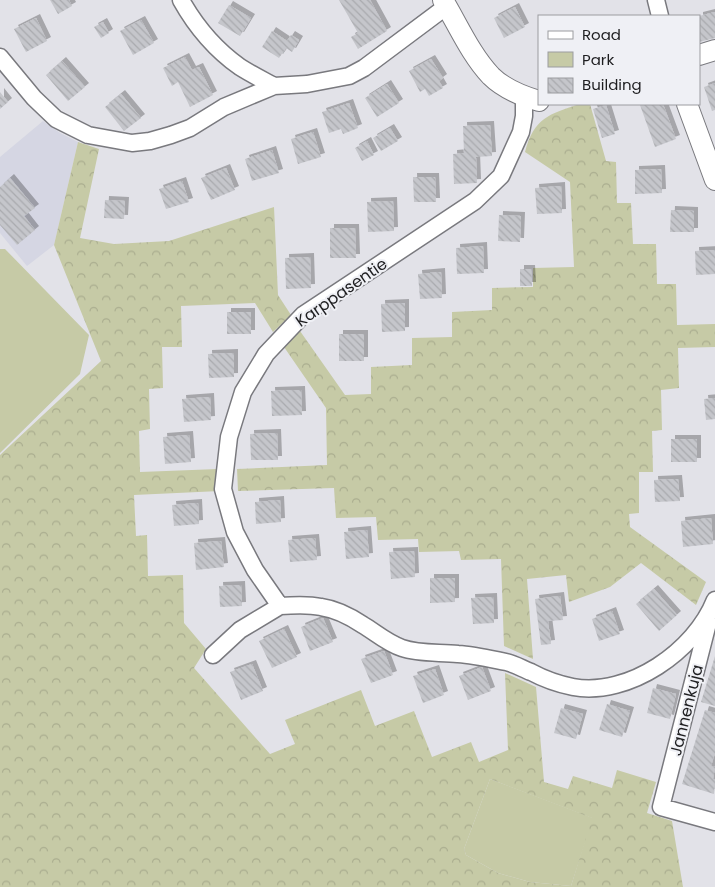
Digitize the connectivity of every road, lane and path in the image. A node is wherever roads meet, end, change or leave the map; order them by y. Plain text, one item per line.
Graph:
1 (181, 0) edge
2 (656, 0) edge
3 (445, 3) edge
4 (660, 15) edge
5 (715, 50) edge
6 (700, 56) edge
7 (0, 57) edge
8 (274, 86) junction
9 (531, 99) edge
10 (687, 105) edge
11 (715, 180) edge
12 (280, 606) junction
13 (713, 607) edge
14 (213, 655) dead end
15 (715, 822) edge

1 - 8 street
2 - 4 street
3 - 8 street
3 - 9 street
5 - 6 street
7 - 8 street
9 - 12 street, Karppasentie
10 - 11 street
12 - 13 street
12 - 14 street
13 - 15 street, Jannenkuja

